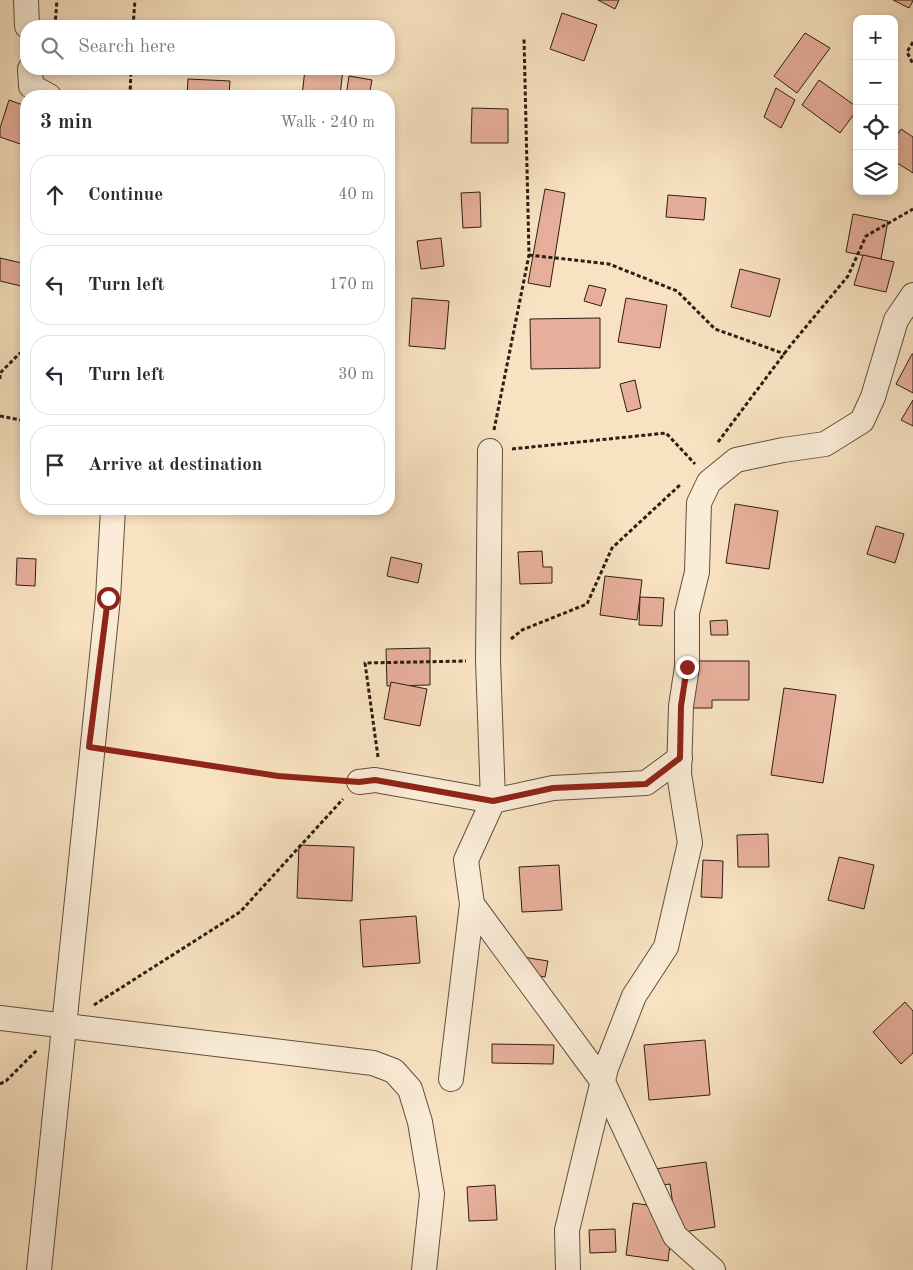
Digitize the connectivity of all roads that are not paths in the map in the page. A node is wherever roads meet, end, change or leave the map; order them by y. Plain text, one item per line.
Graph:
1 (26, 0) edge
2 (27, 20) edge
3 (30, 75) edge
4 (38, 90) edge
5 (913, 295) edge
6 (490, 451) road end
7 (113, 515) edge
8 (680, 758) junction
9 (367, 781) road end
10 (493, 801) junction
11 (472, 904) junction
12 (0, 1018) edge
13 (63, 1024) junction
14 (451, 1079) dead end
15 (603, 1082) junction
16 (39, 1270) edge
17 (424, 1270) edge
18 (568, 1270) edge
19 (713, 1270) edge

1 - 2 street
3 - 4 street
5 - 8 street
6 - 10 street
7 - 13 street
8 - 10 street
8 - 15 street
9 - 10 street
10 - 11 street
11 - 14 street
11 - 15 street
12 - 13 street
13 - 16 street
13 - 17 street
15 - 18 street
15 - 19 street

